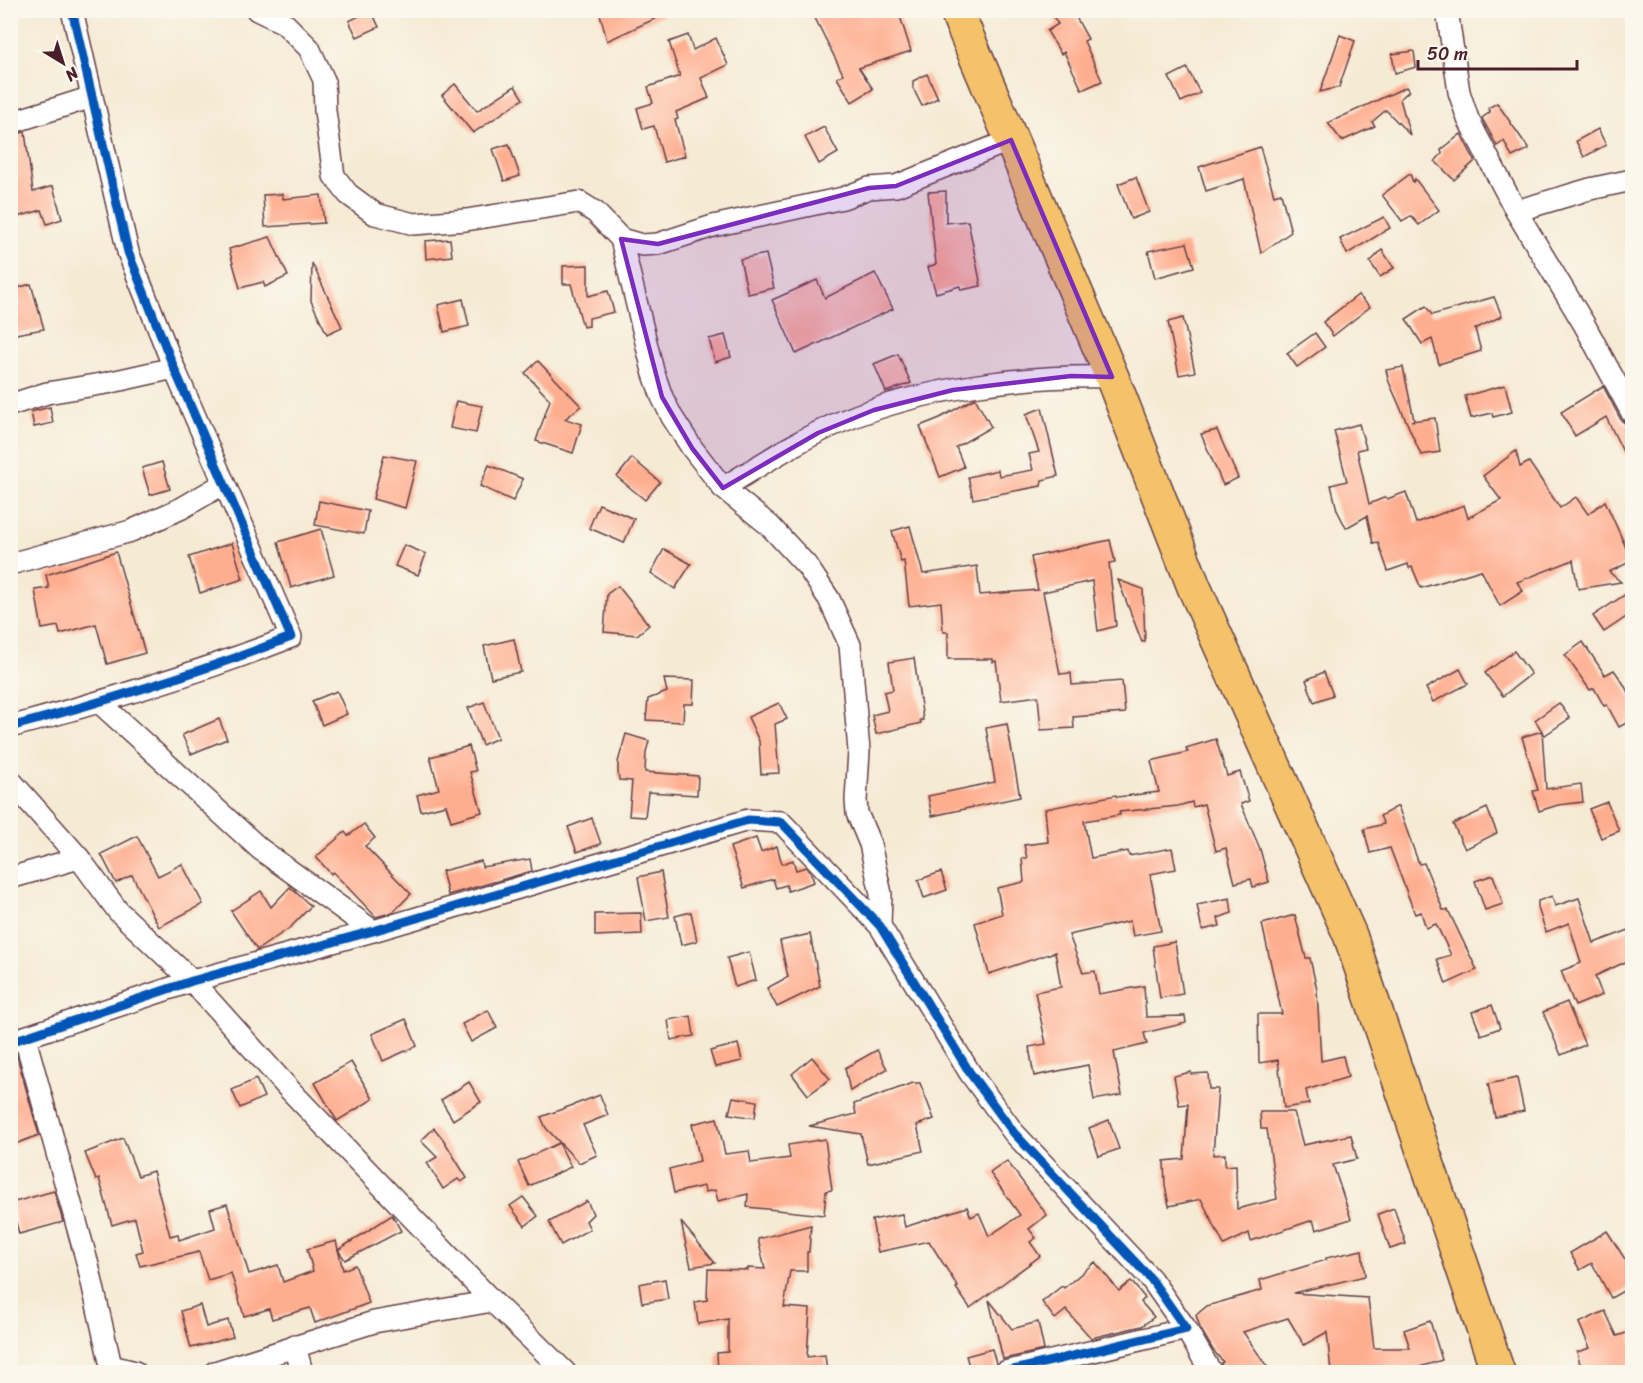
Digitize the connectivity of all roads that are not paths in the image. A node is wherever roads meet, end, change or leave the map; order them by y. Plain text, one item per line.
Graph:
1 (72, 10) edge
2 (257, 10) edge
3 (956, 10) edge
4 (1448, 10) edge
5 (92, 97) junction
6 (10, 123) edge
7 (1011, 140) junction
8 (1632, 180) edge
9 (1516, 212) junction
10 (621, 239) junction
11 (174, 368) junction
12 (1112, 377) junction
13 (10, 405) edge
14 (1632, 413) edge
15 (223, 484) junction
16 (723, 488) junction
17 (10, 564) edge
18 (100, 703) junction
19 (10, 727) edge
20 (10, 780) edge
21 (79, 858) junction
22 (10, 878) edge
23 (880, 926) junction
24 (373, 931) junction
25 (192, 981) junction
26 (18, 1040) edge
27 (492, 1301) junction
28 (1186, 1329) junction
29 (295, 1346) junction
30 (135, 1372) edge
31 (215, 1372) edge
32 (302, 1372) edge
33 (565, 1372) edge
34 (1005, 1372) edge
35 (1211, 1372) edge
36 (1498, 1372) edge

1 - 5 street
2 - 10 street
3 - 7 highway
4 - 9 street
5 - 6 street
5 - 11 street
7 - 10 street
7 - 12 highway
8 - 9 street
9 - 14 street
10 - 16 street
11 - 13 street
11 - 15 street
12 - 16 street
12 - 36 highway
15 - 17 street
15 - 18 street
16 - 23 street
18 - 19 street
18 - 24 street
20 - 21 street
21 - 22 street
21 - 25 street
23 - 24 street
23 - 28 street
24 - 25 street
25 - 26 street
25 - 27 street
26 - 30 street
27 - 29 street
27 - 33 street
28 - 34 street
28 - 35 street
29 - 31 street
29 - 32 street

